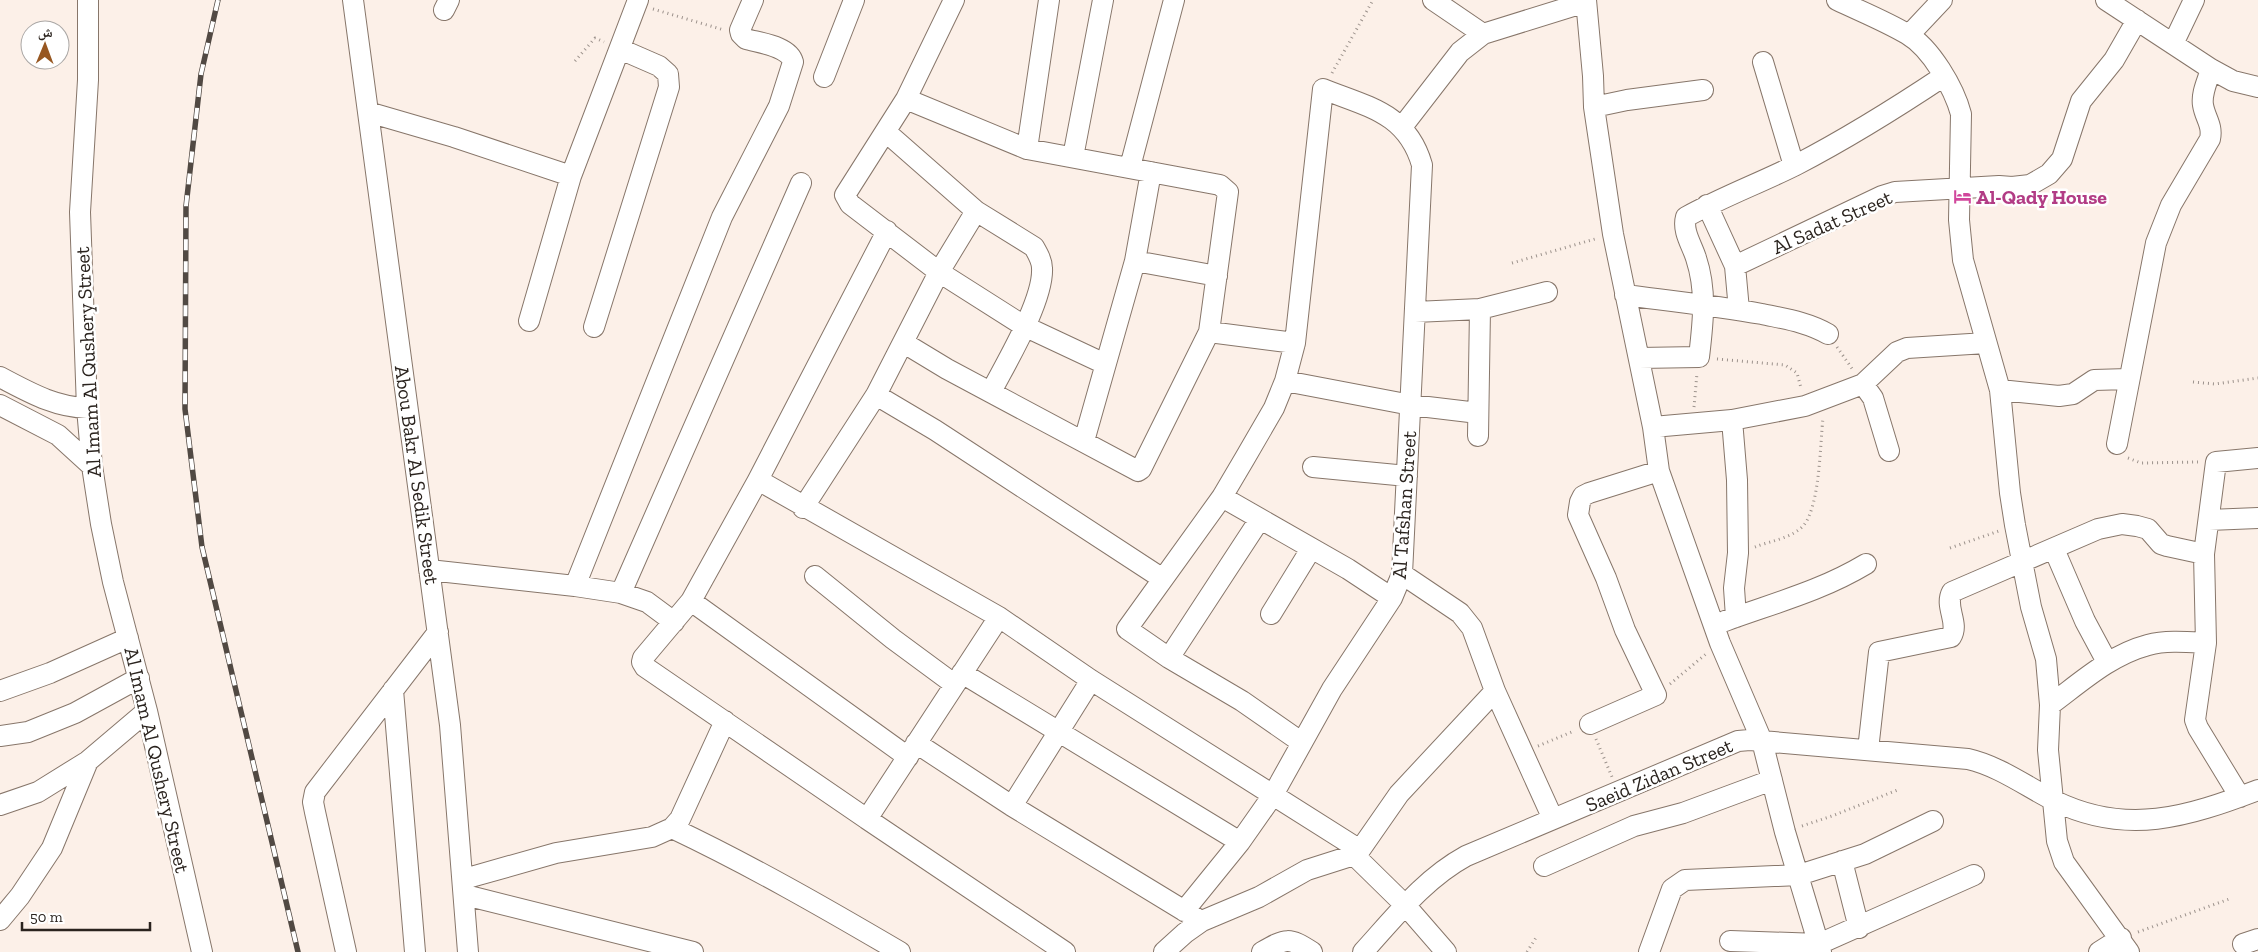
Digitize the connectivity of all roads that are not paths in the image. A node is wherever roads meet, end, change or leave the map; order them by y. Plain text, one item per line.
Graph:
1 (88, 0) edge
2 (353, 0) edge
3 (754, 0) edge
4 (854, 0) edge
5 (954, 0) edge
6 (1049, 0) edge
7 (1104, 0) edge
8 (1174, 0) edge
9 (1433, 0) edge
10 (1837, 0) edge
11 (1942, 0) edge
12 (2106, 0) edge
13 (2194, 0) edge
14 (1586, 1) edge
15 (637, 2) edge
16 (2137, 20) junction
17 (1483, 34) junction
18 (1909, 35) junction
19 (2173, 44) junction
20 (620, 49) junction
21 (1763, 62) dead end
22 (2211, 70) junction
23 (1944, 76) junction
24 (824, 77) dead end
25 (2257, 85) edge
26 (1703, 90) dead end
27 (906, 99) junction
28 (1594, 108) junction
29 (368, 112) junction
30 (1402, 127) junction
31 (886, 132) junction
32 (1027, 149) junction
33 (1073, 157) junction
34 (1794, 166) junction
35 (1130, 167) junction
36 (1151, 172) junction
37 (571, 176) junction
38 (801, 183) dead end
39 (1959, 188) junction
40 (1708, 205) junction
41 (976, 211) junction
42 (886, 231) junction
43 (1136, 261) junction
44 (1735, 266) junction
45 (939, 272) junction
46 (1217, 276) junction
47 (1548, 292) dead end
48 (1625, 295) junction
49 (1704, 305) junction
50 (1480, 309) junction
51 (1739, 310) junction
52 (1415, 312) junction
53 (529, 321) dead end
54 (1024, 326) junction
55 (594, 327) dead end
56 (1209, 332) junction
57 (1828, 334) road end
58 (904, 343) junction
59 (1295, 343) junction
60 (1986, 343) junction
61 (1639, 358) junction
62 (1105, 364) junction
63 (0, 377) edge
64 (2128, 379) junction
65 (1285, 381) junction
66 (1863, 384) junction
67 (2000, 390) junction
68 (991, 392) junction
69 (876, 395) junction
70 (0, 404) edge
71 (1411, 405) junction
72 (87, 408) junction
73 (1478, 413) junction
74 (1732, 420) junction
75 (1653, 427) junction
76 (1478, 436) dead end
77 (1084, 441) junction
78 (2117, 444) road end
79 (1889, 451) dead end
80 (2258, 458) edge
81 (92, 466) junction
82 (1313, 467) dead end
83 (1659, 471) junction
84 (1407, 476) junction
85 (758, 480) junction
86 (1222, 497) junction
87 (803, 508) junction
88 (2258, 518) edge
89 (1260, 519) junction
90 (2209, 520) junction
91 (1312, 549) junction
92 (2054, 549) junction
93 (2204, 554) junction
94 (2023, 561) junction
95 (1866, 564) dead end
96 (429, 570) junction
97 (1402, 574) junction
98 (815, 576) dead end
99 (1163, 579) junction
100 (575, 586) junction
101 (621, 594) junction
102 (1392, 598) junction
103 (691, 601) junction
104 (1271, 614) dead end
105 (999, 616) junction
106 (1736, 617) junction
107 (674, 622) junction
108 (438, 632) junction
109 (1717, 634) junction
110 (128, 638) junction
111 (2206, 643) junction
112 (1169, 658) junction
113 (2107, 662) junction
114 (139, 678) junction
115 (958, 679) junction
116 (1091, 680) junction
117 (393, 690) junction
118 (0, 691) edge
119 (1495, 691) junction
120 (2050, 705) junction
121 (147, 711) junction
122 (725, 721) junction
123 (1590, 724) road end
124 (1058, 733) junction
125 (0, 736) edge
126 (1762, 741) junction
127 (1301, 742) junction
128 (912, 750) junction
129 (1868, 750) junction
130 (88, 761) junction
131 (1772, 780) junction
132 (2249, 793) edge
133 (1273, 795) junction
134 (2053, 800) junction
135 (0, 805) edge
136 (1012, 806) junction
137 (867, 819) junction
138 (1553, 819) junction
139 (1933, 821) dead end
140 (672, 828) junction
141 (1240, 842) junction
142 (1357, 852) junction
143 (1842, 861) junction
144 (1544, 866) dead end
145 (1799, 875) junction
146 (1974, 875) dead end
147 (464, 887) junction
148 (1406, 906) junction
149 (1184, 912) junction
150 (0, 920) edge
151 (1202, 921) junction
152 (1859, 928) junction
153 (1730, 941) dead end
154 (2125, 945) edge
155 (1820, 948) edge
156 (202, 952) edge
157 (346, 952) edge
158 (415, 952) edge
159 (468, 952) edge
160 (693, 952) edge
161 (900, 952) edge
162 (1065, 952) edge
163 (1164, 952) edge
164 (1262, 952) edge
165 (1312, 952) edge
166 (1363, 952) edge
167 (1446, 952) edge
168 (1649, 952) edge
169 (2099, 952) edge

1 - 72 street, Al Imam Al Qushery Street
2 - 29 street, Abou Bakr Al Sedik Street
3 - 100 street
4 - 24 street
5 - 27 street
6 - 32 street
7 - 33 street
8 - 35 street
9 - 17 street
10 - 18 street
11 - 18 street
12 - 16 street
13 - 19 street
14 - 17 street
14 - 28 street
15 - 20 street
16 - 19 street
16 - 39 street, Al Sadat Street
17 - 30 street
18 - 23 street
19 - 22 street
20 - 37 street
20 - 55 street
21 - 34 street
22 - 25 street
22 - 64 street
23 - 34 street
23 - 39 street
26 - 28 street
27 - 31 street
27 - 32 street
28 - 48 street
29 - 37 street
29 - 96 street, Abou Bakr Al Sedik Street
30 - 52 street, Al Tafshan Street
30 - 59 street, Al Tafshan Street
31 - 41 street
31 - 42 street
32 - 33 street
33 - 35 street
34 - 40 street
35 - 36 street
36 - 43 street
36 - 46 street
37 - 53 street
38 - 101 street
39 - 44 street, Al Sadat Street
39 - 60 street
40 - 44 street
40 - 49 street
41 - 45 street
41 - 54 street
42 - 45 street
42 - 85 street
43 - 46 street
43 - 62 street
44 - 51 street
45 - 54 street
45 - 58 street
46 - 56 street
47 - 50 street
48 - 49 street
48 - 61 street
49 - 51 street
49 - 61 street
50 - 52 street
50 - 73 street
51 - 57 street
52 - 71 street, Al Tafshan Street
54 - 62 street
54 - 68 street
56 - 59 street
56 - 77 street
58 - 68 street
58 - 69 street
59 - 65 street
60 - 66 street
60 - 67 street
61 - 75 street
62 - 77 street
63 - 72 street
64 - 67 street
64 - 78 street
65 - 71 street
65 - 86 street
66 - 74 street
66 - 79 street
67 - 94 street
68 - 77 street
69 - 87 street
69 - 99 street
70 - 81 street
71 - 73 street
71 - 84 street, Al Tafshan Street
72 - 81 street, Al Imam Al Qushery Street
73 - 76 street
74 - 75 street
74 - 106 street
75 - 83 street
80 - 90 street
81 - 110 street, Al Imam Al Qushery Street
82 - 84 street
83 - 109 street
83 - 123 street
84 - 97 street, Al Tafshan Street
85 - 87 street
85 - 103 street
86 - 89 street
86 - 99 street
87 - 105 street
88 - 90 street
89 - 91 street
89 - 112 street
90 - 93 street
91 - 102 street
91 - 104 street
92 - 93 street
92 - 94 street
92 - 113 street
93 - 111 street
94 - 120 street
94 - 129 street
95 - 106 street
96 - 100 street
96 - 108 street, Abou Bakr Al Sedik Street
97 - 102 street, Al Tafshan Street
97 - 119 street
98 - 115 street
99 - 112 street
100 - 101 street
101 - 107 street
102 - 127 street, Al Tafshan Street
103 - 107 street
103 - 128 street
105 - 115 street
105 - 116 street
106 - 109 street
107 - 122 street
108 - 117 street
108 - 147 street, Abou Bakr Al Sedik Street
109 - 126 street
110 - 114 street, Al Imam Al Qushery Street
110 - 118 street
111 - 113 street
111 - 132 street
112 - 127 street
113 - 120 street
114 - 121 street, Al Imam Al Qushery Street
114 - 125 street
115 - 124 street
115 - 128 street
116 - 124 street
116 - 133 street
117 - 157 street
117 - 158 street
119 - 138 street
119 - 142 street
120 - 134 street
121 - 130 street
121 - 156 street, Al Imam Al Qushery Street
122 - 137 street
122 - 140 street
124 - 136 street
124 - 141 street
126 - 129 street, Saeid Zidan Street
126 - 131 street
126 - 138 street, Saeid Zidan Street
127 - 133 street, Al Tafshan Street
128 - 136 street
128 - 137 street
129 - 134 street, Saeid Zidan Street
130 - 135 street
130 - 150 street
131 - 144 street
131 - 145 street
132 - 134 street, Saeid Zidan Street
133 - 141 street, Al Tafshan Street
133 - 142 street
134 - 154 street
136 - 149 street
137 - 162 street
138 - 148 street, Saeid Zidan Street
139 - 143 street
140 - 147 street
140 - 161 street
141 - 149 street, Al Tafshan Street
142 - 148 street
142 - 151 street
143 - 145 street
143 - 152 street
145 - 155 street
145 - 168 street
146 - 152 street
147 - 159 street, Abou Bakr Al Sedik Street
147 - 160 street
148 - 166 street, Saeid Zidan Street
148 - 167 street
149 - 151 street
151 - 163 street
152 - 155 street
153 - 155 street
154 - 169 street
164 - 165 street

